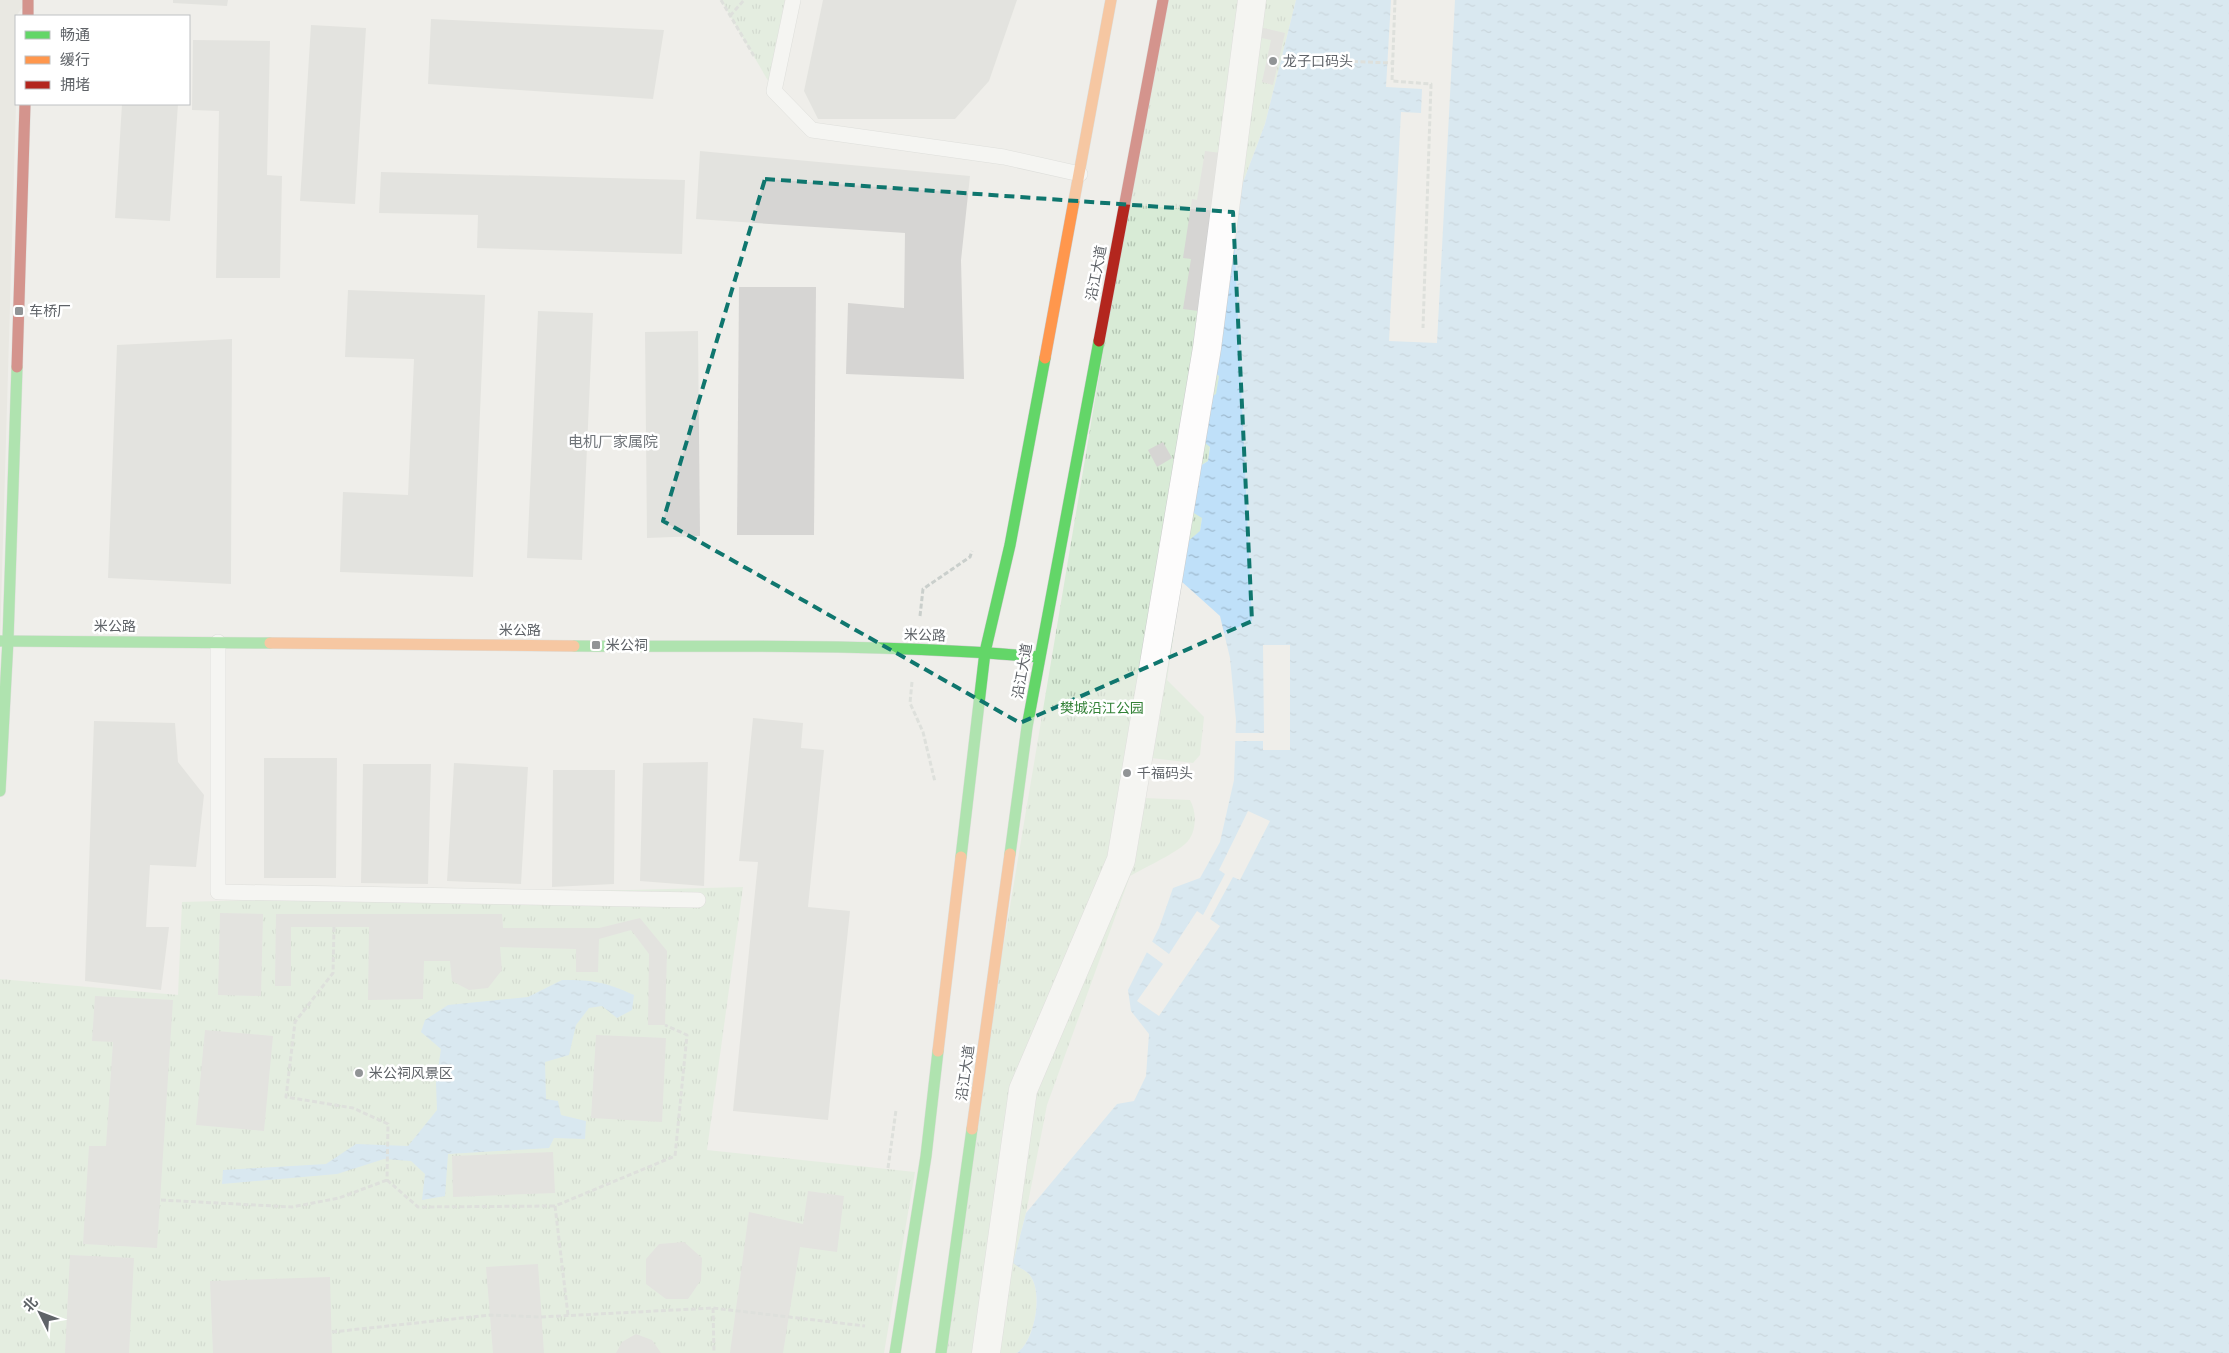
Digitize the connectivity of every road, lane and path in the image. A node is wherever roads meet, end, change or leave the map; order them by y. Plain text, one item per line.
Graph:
1 (28, 0) edge
2 (721, 0) edge
3 (744, 0) edge
4 (793, 0) edge
5 (1111, 0) edge
6 (1162, 0) edge
7 (1252, 0) edge
8 (1395, 0) edge
9 (28, 15) edge
10 (730, 16) junction
11 (1308, 60) dead end
12 (1392, 63) junction
13 (774, 91) junction
14 (25, 105) edge
15 (1080, 174) junction
16 (1424, 328) dead end
17 (4, 640) edge
18 (218, 642) junction
19 (985, 652) junction
20 (1039, 657) junction
21 (0, 791) edge
22 (698, 900) dead end
23 (334, 927) dead end
24 (666, 1025) dead end
25 (387, 1180) junction
26 (160, 1200) dead end
27 (555, 1206) junction
28 (713, 1308) junction
29 (568, 1315) junction
30 (868, 1327) dead end
31 (332, 1332) dead end
32 (714, 1353) edge
33 (896, 1353) edge
34 (941, 1353) edge
35 (986, 1353) edge

1 - 9 main road
2 - 10 path
3 - 10 path
4 - 13 lane
5 - 15 main road, 沿江大道
6 - 20 main road, 沿江大道
7 - 35 street
8 - 12 path
10 - 13 path
11 - 12 path
12 - 16 path
13 - 15 lane
14 - 17 main road
15 - 19 main road, 沿江大道
17 - 18 main road, 米公路
17 - 21 main road
18 - 19 main road, 米公路
18 - 22 lane
19 - 20 main road, 米公路
19 - 33 main road, 沿江大道
20 - 34 main road, 沿江大道
23 - 25 path
24 - 27 path
25 - 26 path
25 - 27 path
27 - 29 path
28 - 29 path
28 - 30 path
28 - 32 path
29 - 31 path

